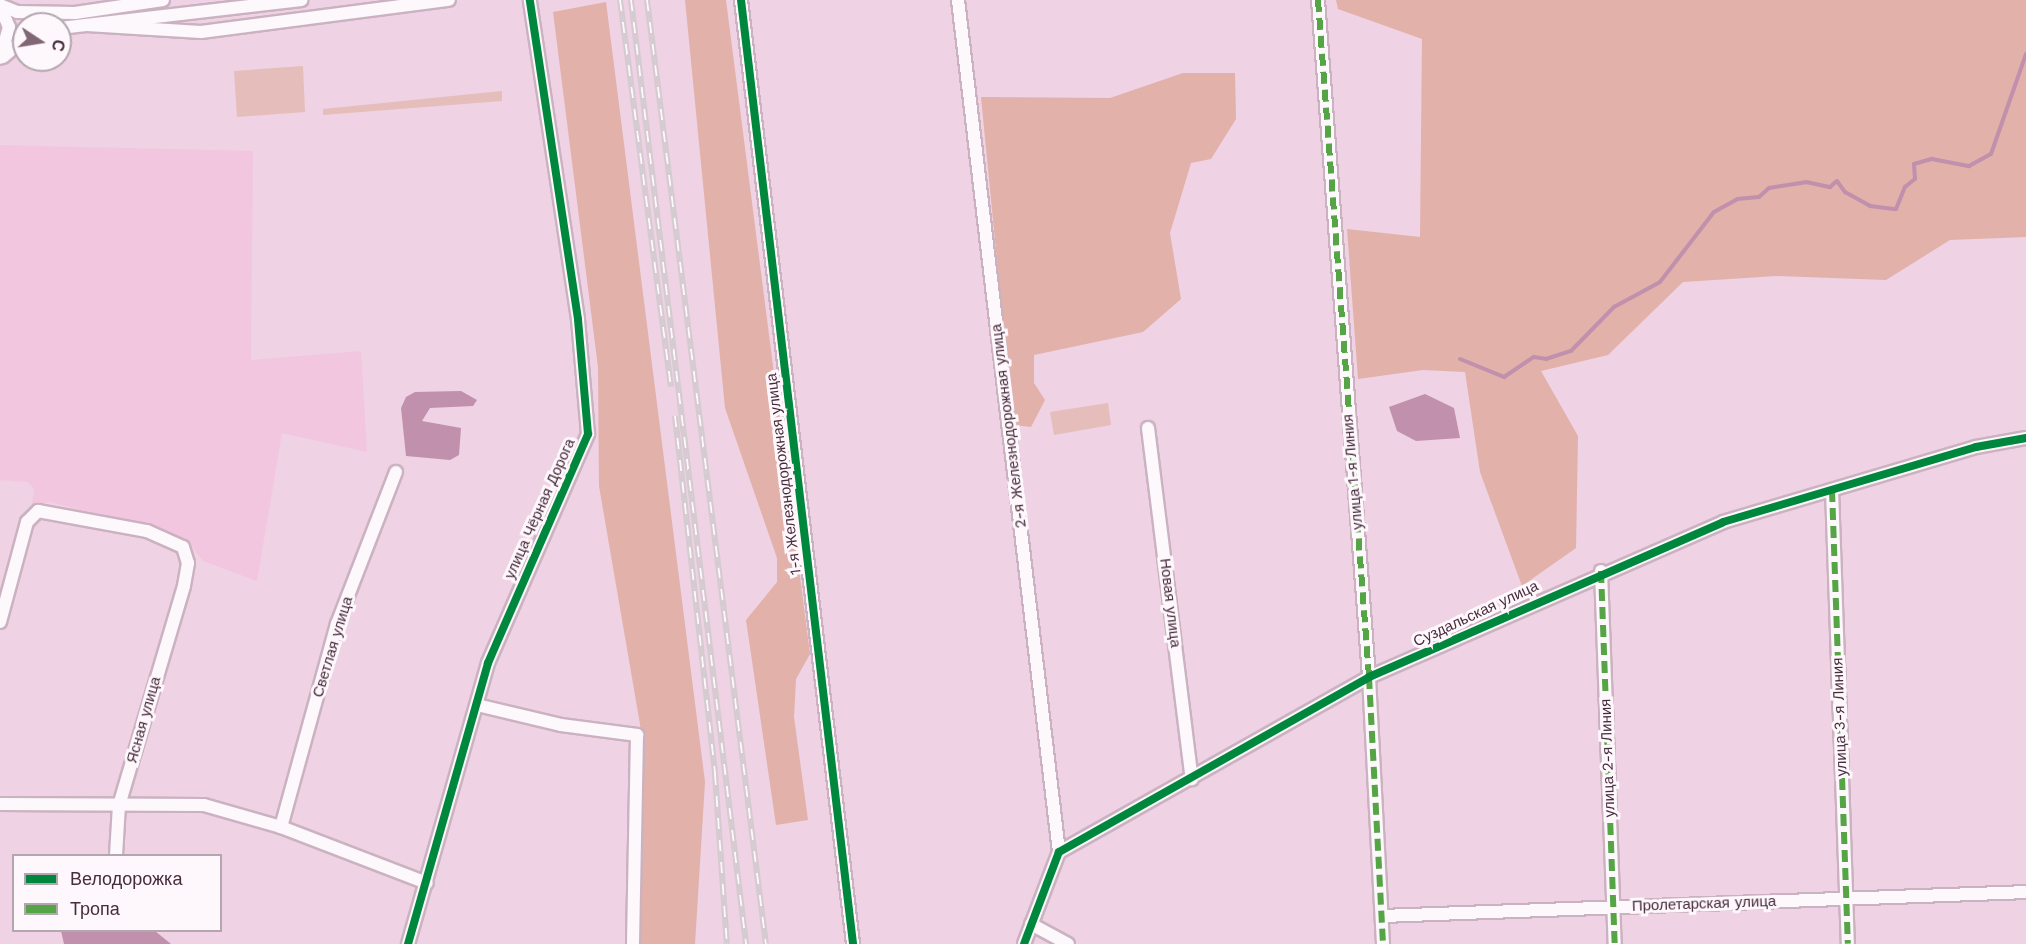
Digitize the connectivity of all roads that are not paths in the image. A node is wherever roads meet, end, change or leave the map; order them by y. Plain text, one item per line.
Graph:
1 (113, 0) edge
2 (163, 0) edge
3 (301, 0) edge
4 (449, 0) edge
5 (530, 0) edge
6 (741, 0) edge
7 (958, 0) edge
8 (1318, 0) edge
9 (0, 5) edge
10 (84, 11) junction
11 (87, 24) junction
12 (72, 26) edge
13 (12, 49) edge
14 (0, 59) edge
15 (1148, 428) dead end
16 (2026, 438) edge
17 (396, 472) dead end
18 (1832, 490) junction
19 (1601, 571) junction
20 (0, 622) edge
21 (1369, 677) junction
22 (477, 705) junction
23 (1192, 779) junction
24 (0, 804) edge
25 (119, 805) junction
26 (281, 827) junction
27 (1059, 852) junction
28 (116, 854) edge
29 (427, 883) junction
30 (2026, 892) edge
31 (1846, 899) junction
32 (1614, 908) junction
33 (1382, 916) junction
34 (1032, 924) junction
35 (408, 944) edge
36 (633, 944) edge
37 (853, 944) edge
38 (1024, 944) edge
39 (1068, 944) edge
40 (1383, 944) edge
41 (1615, 944) edge
42 (1848, 944) edge

1 - 10 street
2 - 10 street
3 - 11 street
4 - 11 street
5 - 22 street, улица Чёрная Дорога
6 - 37 street, 1-я Железнодорожная улица
7 - 27 street, 2-я Железнодорожная улица
8 - 21 street, улица 1-я Линия
9 - 10 street
9 - 14 street
11 - 12 street
13 - 14 street
15 - 23 street, Новая улица
16 - 18 street, Суздальская улица
17 - 26 street, Светлая улица
18 - 19 street, Суздальская улица
18 - 31 street, улица 3-я Линия
19 - 21 street, Суздальская улица
19 - 32 street, улица 2-я Линия
20 - 25 street, Ясная улица
21 - 23 street, Суздальская улица
21 - 33 street, улица 1-я Линия
22 - 29 street, улица Чёрная Дорога
22 - 36 street
23 - 27 street, Суздальская улица
24 - 25 street
25 - 26 street
25 - 28 street, Ясная улица
26 - 29 street
27 - 34 street
29 - 35 street, улица Чёрная Дорога
30 - 31 street, Пролетарская улица
31 - 32 street, Пролетарская улица
31 - 42 street, улица 3-я Линия
32 - 33 street, Пролетарская улица
32 - 41 street, улица 2-я Линия
33 - 40 street, улица 1-я Линия
34 - 38 street
34 - 39 street

